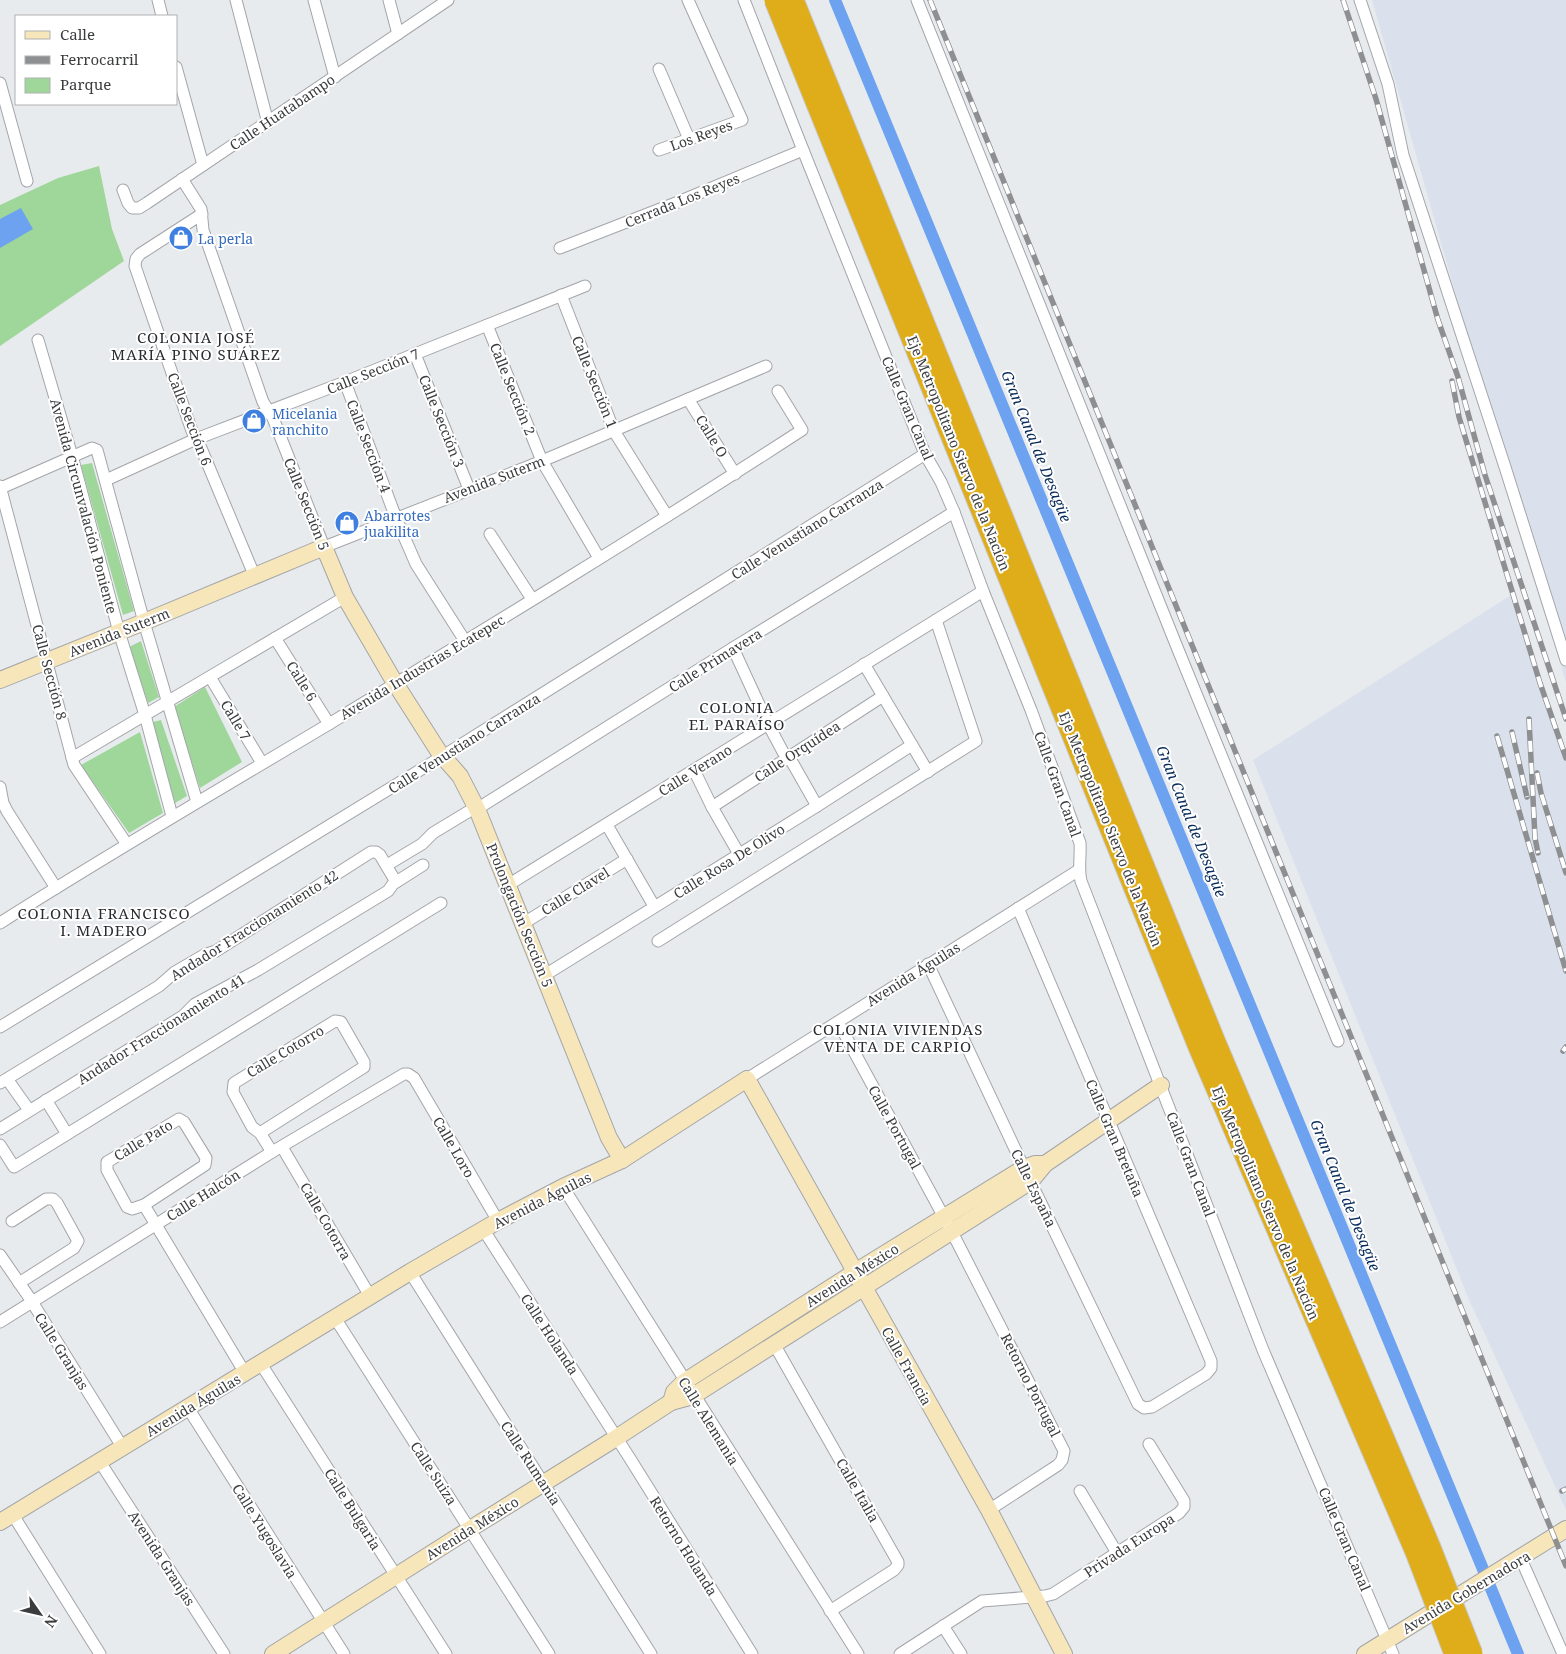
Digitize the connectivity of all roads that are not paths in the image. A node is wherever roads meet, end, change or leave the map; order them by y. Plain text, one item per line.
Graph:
1 (158, 0) edge
2 (236, 0) edge
3 (314, 0) edge
4 (389, 0) edge
5 (448, 0) edge
6 (688, 0) edge
7 (744, 0) edge
8 (775, 0) edge
9 (793, 0) edge
10 (918, 0) edge
11 (1360, 0) edge
12 (162, 15) edge
13 (398, 34) junction
14 (659, 70) dead end
15 (178, 74) edge
16 (335, 77) junction
17 (0, 83) edge
18 (268, 123) junction
19 (689, 139) junction
20 (659, 150) dead end
21 (803, 150) junction
22 (203, 165) junction
23 (182, 179) junction
24 (27, 181) dead end
25 (123, 190) dead end
26 (202, 214) junction
27 (560, 248) dead end
28 (585, 286) dead end
29 (561, 295) junction
30 (487, 325) junction
31 (38, 340) dead end
32 (414, 354) junction
33 (766, 366) dead end
34 (345, 382) junction
35 (778, 391) dead end
36 (688, 399) junction
37 (268, 410) junction
38 (614, 431) junction
39 (196, 439) junction
40 (925, 454) junction
41 (72, 456) junction
42 (542, 461) junction
43 (735, 474) junction
44 (106, 480) junction
45 (0, 487) edge
46 (469, 489) junction
47 (954, 512) junction
48 (667, 516) junction
49 (396, 518) junction
50 (490, 534) dead end
51 (324, 547) junction
52 (598, 558) junction
53 (254, 577) junction
54 (983, 591) junction
55 (345, 597) junction
56 (532, 599) junction
57 (936, 620) junction
58 (144, 622) junction
59 (119, 632) junction
60 (275, 638) junction
61 (465, 641) junction
62 (734, 648) junction
63 (1566, 660) edge
64 (47, 661) junction
65 (864, 664) junction
66 (210, 677) junction
67 (0, 680) edge
68 (395, 683) junction
69 (883, 696) junction
70 (167, 701) junction
71 (145, 715) junction
72 (329, 724) junction
73 (768, 724) junction
74 (912, 745) junction
75 (443, 756) junction
76 (787, 757) junction
77 (72, 758) junction
78 (262, 764) junction
79 (694, 770) junction
80 (928, 772) junction
81 (0, 787) edge
82 (197, 802) junction
83 (2, 804) edge
84 (817, 806) junction
85 (712, 807) junction
86 (477, 808) junction
87 (172, 816) junction
88 (607, 824) junction
89 (126, 843) junction
90 (739, 854) junction
91 (627, 859) junction
92 (387, 865) junction
93 (423, 865) dead end
94 (1079, 870) junction
95 (396, 882) junction
96 (508, 885) junction
97 (56, 888) junction
98 (441, 904) dead end
99 (654, 906) junction
100 (1018, 908) junction
101 (0, 923) edge
102 (524, 923) junction
103 (658, 941) dead end
104 (928, 964) junction
105 (545, 975) junction
106 (838, 1022) junction
107 (0, 1027) edge
108 (1338, 1041) dead end
109 (408, 1074) joint
110 (748, 1079) junction
111 (4, 1081) edge
112 (1161, 1086) junction
113 (46, 1100) junction
114 (29, 1110) junction
115 (1108, 1121) junction
116 (0, 1129) edge
117 (260, 1133) junction
118 (68, 1134) junction
119 (0, 1145) edge
120 (277, 1150) junction
121 (622, 1160) junction
122 (1028, 1175) junction
123 (563, 1188) junction
124 (144, 1205) junction
125 (944, 1217) junction
126 (12, 1221) dead end
127 (498, 1221) junction
128 (155, 1224) junction
129 (483, 1230) junction
130 (952, 1232) junction
131 (0, 1255) edge
132 (410, 1272) junction
133 (855, 1272) junction
134 (19, 1283) junction
135 (864, 1288) junction
136 (370, 1296) junction
137 (32, 1302) junction
138 (335, 1318) junction
139 (0, 1322) edge
140 (774, 1344) junction
141 (261, 1364) junction
142 (245, 1373) junction
143 (684, 1382) junction
144 (693, 1396) junction
145 (671, 1402) junction
146 (188, 1408) junction
147 (1144, 1408) joint
148 (616, 1438) junction
149 (1149, 1444) dead end
150 (123, 1448) junction
151 (100, 1462) junction
152 (544, 1483) junction
153 (1080, 1491) dead end
154 (989, 1510) junction
155 (7, 1518) edge
156 (470, 1529) junction
157 (1566, 1529) edge
158 (1117, 1553) junction
159 (1521, 1559) junction
160 (396, 1576) junction
161 (1034, 1597) junction
162 (830, 1611) junction
163 (323, 1622) junction
164 (943, 1626) junction
165 (1391, 1647) edge
166 (100, 1654) edge
167 (224, 1654) edge
168 (273, 1654) edge
169 (344, 1654) edge
170 (446, 1654) edge
171 (548, 1654) edge
172 (652, 1654) edge
173 (752, 1654) edge
174 (858, 1654) edge
175 (900, 1654) edge
176 (961, 1654) edge
177 (1064, 1654) edge
178 (1365, 1654) edge
179 (1455, 1654) edge
180 (1472, 1654) edge
181 (1563, 1654) edge

1 - 12 street
2 - 18 street
3 - 16 street
4 - 13 street
5 - 13 street, Calle Huatabampo
6 - 19 street, Los Reyes
7 - 21 street, Calle Gran Canal
8 - 179 highway, Eje Metropolitano Siervo de la Nación, bridge
9 - 180 highway, Eje Metropolitano Siervo de la Nación, bridge
10 - 108 street
11 - 63 street
13 - 16 street, Calle Huatabampo
14 - 19 street
15 - 22 street
16 - 18 street, Calle Huatabampo
17 - 24 street
18 - 22 street, Calle Huatabampo
19 - 20 street, Los Reyes
21 - 27 street, Cerrada Los Reyes
21 - 40 street, Calle Gran Canal
22 - 23 street, Calle Huatabampo
23 - 25 street, Calle Huatabampo
23 - 26 street, Calle Sección 5
26 - 37 street, Calle Sección 5
26 - 39 street, Calle Sección 6
28 - 29 street, Calle Sección 7
29 - 30 street, Calle Sección 7
29 - 38 street, Calle Sección 1
30 - 32 street, Calle Sección 7
30 - 42 street, Calle Sección 2
31 - 41 street, Avenida Circunvalación Poniente
32 - 34 street, Calle Sección 7
32 - 46 street, Calle Sección 3
33 - 36 street, Avenida Suterm
34 - 37 street, Calle Sección 7
34 - 49 street, Calle Sección 4
35 - 43 street, Avenida Industrias Ecatepec
36 - 38 street, Avenida Suterm
36 - 43 street, Calle O
37 - 39 street, Calle Sección 7
37 - 51 street, Calle Sección 5
38 - 42 street, Avenida Suterm
38 - 48 street, Calle Sección 1
39 - 44 street, Calle Sección 7
39 - 53 street, Calle Sección 6
40 - 47 street, Calle Gran Canal
40 - 75 street, Calle Venustiano Carranza
41 - 44 street, Avenida Circunvalación Poniente
41 - 45 street
41 - 59 street, Avenida Circunvalación Poniente
42 - 46 street, Avenida Suterm
42 - 52 street, Calle Sección 2
43 - 48 street, Avenida Industrias Ecatepec
44 - 58 street, Avenida Circunvalación Poniente
45 - 64 street, Calle Sección 8
46 - 49 street, Avenida Suterm
47 - 54 street, Calle Gran Canal
47 - 62 street, Calle Primavera
48 - 52 street, Avenida Industrias Ecatepec
49 - 51 street, Avenida Suterm
49 - 61 street, Calle Sección 4
50 - 56 street
51 - 53 street, Avenida Suterm
51 - 55 street, Calle Sección 5
52 - 56 street, Avenida Industrias Ecatepec
53 - 58 street, Avenida Suterm
54 - 57 street, Calle Verano
54 - 94 street, Calle Gran Canal
55 - 60 street
55 - 68 street, Calle Sección 5
56 - 61 street, Avenida Industrias Ecatepec
57 - 65 street, Calle Verano
57 - 80 street
58 - 59 street, Avenida Suterm
58 - 70 street, Avenida Circunvalación Poniente
59 - 64 street, Avenida Suterm
59 - 71 street, Avenida Circunvalación Poniente
60 - 66 street
60 - 72 street, Calle 6
61 - 68 street, Avenida Industrias Ecatepec
62 - 73 street
62 - 86 street, Calle Primavera
64 - 67 street, Avenida Suterm
64 - 77 street, Calle Sección 8
65 - 69 street
65 - 73 street, Calle Verano
66 - 70 street
66 - 78 street, Calle 7
68 - 72 street, Avenida Industrias Ecatepec
68 - 75 street, Prolongación Sección 5
69 - 74 street
69 - 76 street, Calle Orquídea
70 - 71 street
70 - 82 street, Avenida Circunvalación Poniente
71 - 77 street
71 - 87 street, Avenida Circunvalación Poniente
72 - 78 street, Avenida Industrias Ecatepec
73 - 76 street
73 - 79 street, Calle Verano
74 - 80 street
74 - 84 street, Calle Rosa De Olivo
75 - 86 street, Prolongación Sección 5
75 - 107 street, Calle Venustiano Carranza
76 - 84 street
76 - 85 street, Calle Orquídea
77 - 89 street, Calle Sección 8
78 - 82 street, Avenida Industrias Ecatepec
79 - 85 street
79 - 88 street, Calle Verano
80 - 103 street
81 - 83 street
82 - 87 street, Avenida Industrias Ecatepec
83 - 97 street
84 - 90 street, Calle Rosa De Olivo
85 - 90 street
86 - 92 street
86 - 96 street, Prolongación Sección 5
87 - 89 street, Avenida Industrias Ecatepec
88 - 91 street
88 - 96 street, Calle Verano
89 - 97 street, Avenida Industrias Ecatepec
90 - 99 street, Calle Rosa De Olivo
91 - 99 street
91 - 102 street, Calle Clavel
92 - 95 street
92 - 111 street, Andador Fraccionamiento 42
93 - 95 street, Andador Fraccionamiento 41
94 - 100 street, Avenida Águilas
94 - 112 street, Calle Gran Canal
95 - 113 street, Andador Fraccionamiento 41
96 - 102 street, Prolongación Sección 5
97 - 101 street, Avenida Industrias Ecatepec
98 - 118 street
99 - 105 street, Calle Rosa De Olivo
100 - 104 street, Avenida Águilas
100 - 115 street, Calle Gran Bretaña
102 - 105 street, Prolongación Sección 5
104 - 106 street, Avenida Águilas
104 - 122 street, Calle España
105 - 121 street, Prolongación Sección 5
106 - 110 street, Avenida Águilas
106 - 125 street, Calle Portugal
109 - 120 street, Calle Halcón
109 - 127 street, Calle Loro
110 - 121 street, Avenida Águilas
110 - 133 street, Calle Francia
111 - 114 street
112 - 115 street, Avenida México
112 - 165 street, Calle Gran Canal
113 - 114 street, Andador Fraccionamiento 41
113 - 118 street
114 - 116 street, Andador Fraccionamiento 41
115 - 122 street, Avenida México
115 - 147 street, Calle Gran Bretaña
117 - 117 street, Calle Cotorro
117 - 120 street, Calle Cotorro
118 - 119 street
120 - 128 street, Calle Halcón
120 - 136 street, Calle Cotorra
121 - 123 street, Avenida Águilas
122 - 125 street, Avenida México
122 - 130 street, Avenida México
122 - 147 street, Calle España
123 - 127 street, Avenida Águilas
123 - 143 street, Calle Alemania
124 - 124 street, Calle Pato
124 - 128 street
125 - 130 street, Calle Portugal
125 - 133 street, Avenida México
126 - 134 street
127 - 129 street, Avenida Águilas
128 - 137 street, Calle Halcón
128 - 142 street
129 - 132 street, Avenida Águilas
129 - 148 street, Calle Holanda
130 - 135 street, Avenida México
130 - 154 street, Retorno Portugal
131 - 134 street, Calle Granjas
132 - 136 street, Avenida Águilas
132 - 152 street, Calle Rumania
133 - 135 street, Calle Francia
133 - 143 street, Avenida México
134 - 137 street, Calle Granjas
135 - 140 street, Avenida México
135 - 154 street, Calle Francia
136 - 138 street, Avenida Águilas
137 - 139 street, Calle Halcón
137 - 150 street, Calle Granjas
138 - 141 street, Avenida Águilas
138 - 156 street, Calle Suiza
140 - 144 street, Avenida México
140 - 162 street, Calle Italia
141 - 142 street, Avenida Águilas
141 - 160 street, Calle Bulgaria
142 - 146 street, Avenida Águilas
143 - 144 street, Calle Alemania
143 - 145 street, Avenida México
144 - 145 street, Avenida México
144 - 162 street, Calle Alemania
145 - 148 street, Avenida México
146 - 150 street, Avenida Águilas
146 - 163 street, Calle Yugoslavia
148 - 152 street, Avenida México
148 - 173 street, Retorno Holanda
149 - 158 street, Privada Europa
150 - 151 street, Avenida Águilas
151 - 155 street, Avenida Águilas
151 - 167 street, Avenida Granjas
152 - 156 street, Avenida México
152 - 172 street, Calle Rumania
153 - 158 street
154 - 161 street, Calle Francia
155 - 166 street
156 - 160 street, Avenida México
156 - 171 street, Calle Suiza
157 - 159 street, Avenida Gobernadora
158 - 161 street, Privada Europa
159 - 165 street, Avenida Gobernadora, bridge
159 - 181 street
160 - 163 street, Avenida México
160 - 170 street, Calle Bulgaria
161 - 164 street, Privada Europa
161 - 177 street, Calle Francia
162 - 174 street, Calle Alemania
163 - 168 street, Avenida México
163 - 169 street, Calle Yugoslavia
164 - 175 street, Privada Europa
164 - 176 street
165 - 178 street, Avenida Gobernadora

